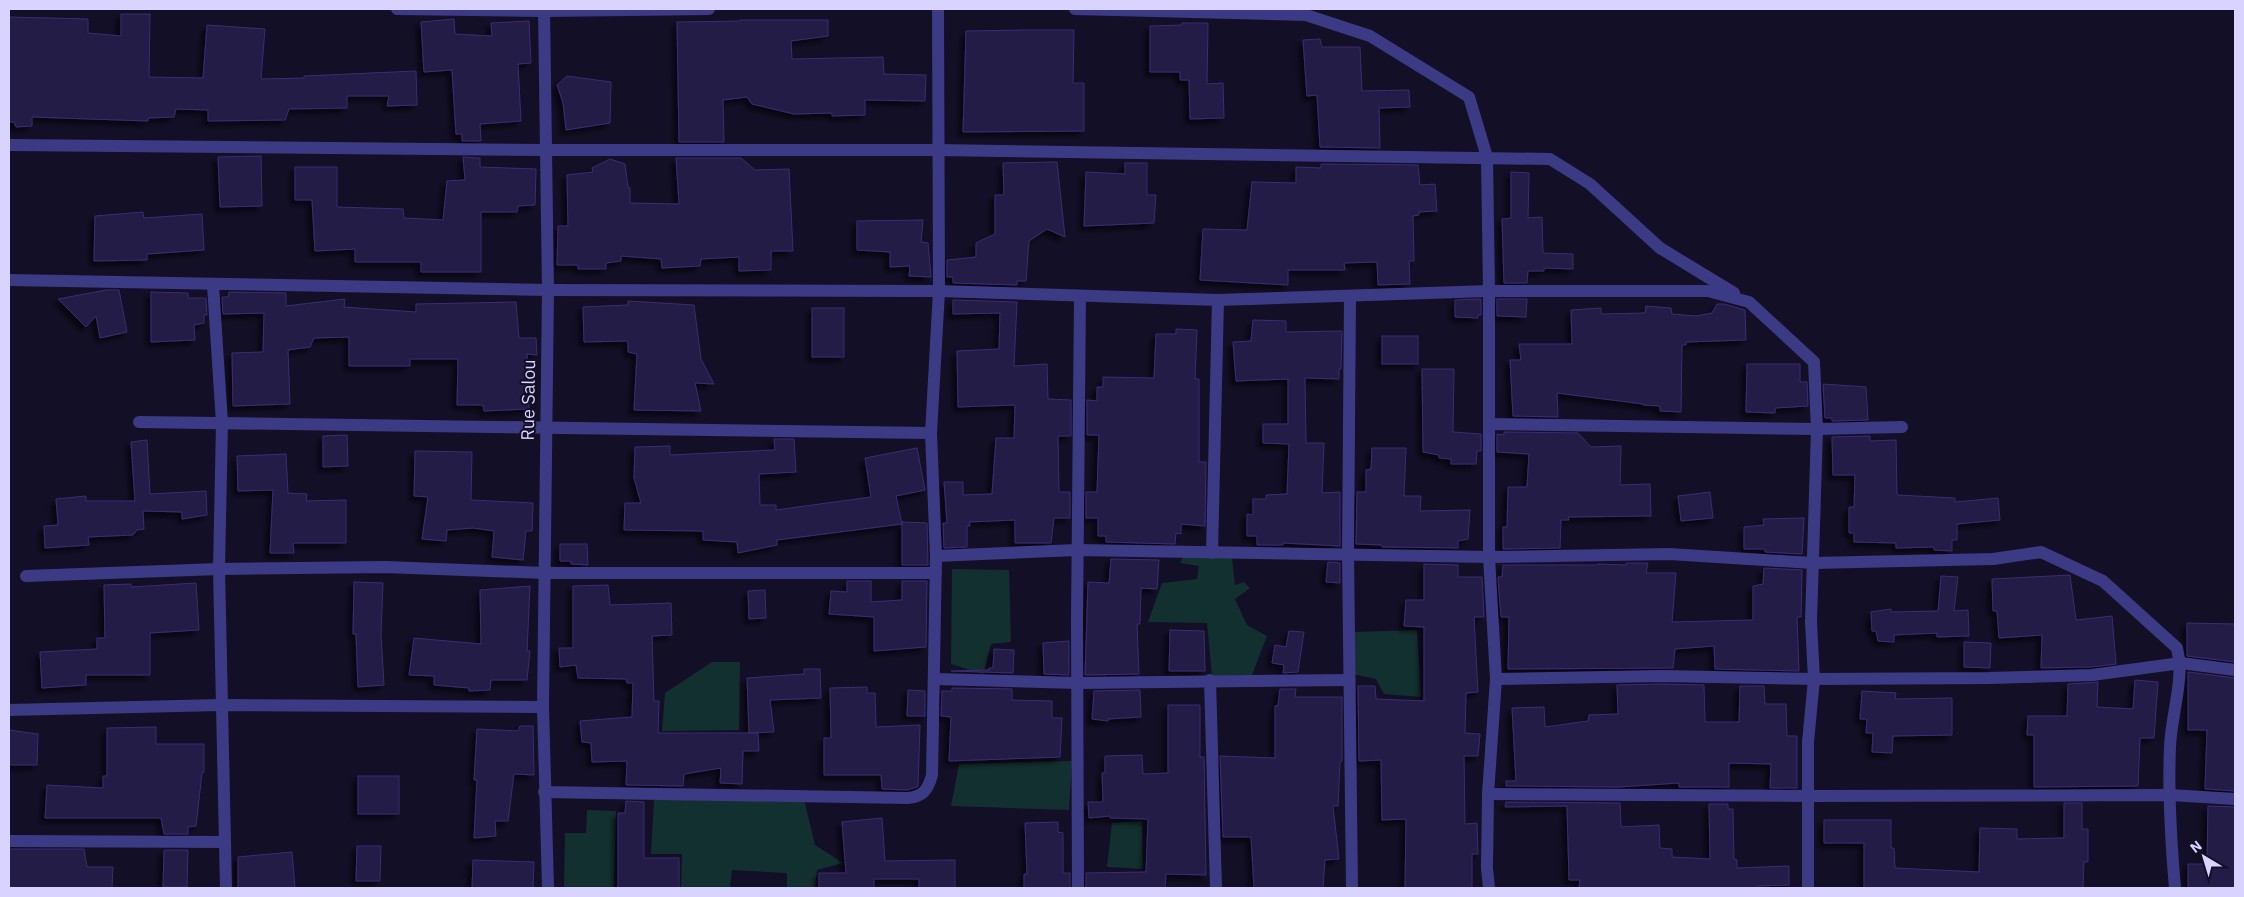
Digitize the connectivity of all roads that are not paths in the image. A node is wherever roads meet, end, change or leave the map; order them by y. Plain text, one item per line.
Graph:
1 (397, 9) edge
2 (709, 9) edge
3 (938, 9) edge
4 (1076, 9) edge
5 (544, 10) edge
6 (9, 145) edge
7 (545, 150) junction
8 (938, 150) junction
9 (1487, 157) junction
10 (9, 280) edge
11 (213, 285) junction
12 (548, 290) junction
13 (938, 291) junction
14 (1489, 291) junction
15 (1080, 296) junction
16 (1350, 296) junction
17 (1218, 300) junction
18 (1749, 302) junction
19 (139, 422) dead end
20 (222, 423) junction
21 (1489, 424) junction
22 (1902, 428) dead end
23 (545, 429) junction
24 (1817, 429) junction
25 (931, 433) junction
26 (1077, 550) junction
27 (1212, 553) junction
28 (1348, 554) junction
29 (936, 556) junction
30 (1489, 557) junction
31 (1813, 563) junction
32 (219, 569) junction
33 (545, 573) junction
34 (936, 573) junction
35 (26, 576) dead end
36 (2181, 663) junction
37 (2235, 670) edge
38 (935, 679) junction
39 (1496, 679) junction
40 (1814, 679) junction
41 (1210, 680) junction
42 (1349, 680) junction
43 (1078, 683) junction
44 (220, 705) junction
45 (543, 707) junction
46 (9, 710) edge
47 (544, 792) junction
48 (1488, 794) junction
49 (2170, 795) junction
50 (1808, 796) junction
51 (2235, 799) edge
52 (9, 841) edge
53 (224, 842) junction
54 (226, 888) edge
55 (548, 888) edge
56 (1078, 888) edge
57 (1216, 888) edge
58 (1352, 888) edge
59 (1489, 888) edge
60 (1808, 888) edge
61 (2175, 888) edge

1 - 5 street
2 - 5 street
3 - 8 street
4 - 9 street
5 - 7 street, Rue Salou
6 - 7 street
7 - 8 street
7 - 12 street, Rue Salou
8 - 9 street
8 - 13 street
9 - 14 street
9 - 18 street
10 - 11 street
11 - 12 street
11 - 20 street
12 - 13 street
12 - 23 street, Rue Salou
13 - 15 street
13 - 25 street
14 - 16 street
14 - 18 street
14 - 21 street
15 - 17 street
15 - 26 street
16 - 17 street
16 - 28 street
17 - 27 street
18 - 24 street
19 - 20 street
20 - 23 street
20 - 32 street
21 - 24 street
21 - 30 street
22 - 24 street
23 - 25 street
23 - 33 street, Rue Salou
24 - 31 street
25 - 29 street
26 - 27 street
26 - 29 street
26 - 43 street
27 - 28 street
28 - 30 street
28 - 42 street
29 - 34 street
30 - 31 street
30 - 39 street
31 - 36 street
31 - 40 street
32 - 33 street
32 - 35 street
32 - 44 street
33 - 34 street
33 - 45 street, Rue Salou
34 - 38 street
36 - 37 street
36 - 40 street
36 - 49 street
38 - 43 street
38 - 47 street
39 - 40 street
39 - 48 street
40 - 50 street
41 - 42 street
41 - 43 street
41 - 57 street
42 - 58 street
43 - 56 street
44 - 45 street
44 - 46 street
44 - 53 street
45 - 47 street, Rue Salou
47 - 55 street, Rue Salou
48 - 50 street
48 - 59 street
49 - 50 street
49 - 51 street
49 - 61 street
50 - 60 street
52 - 53 street
53 - 54 street

